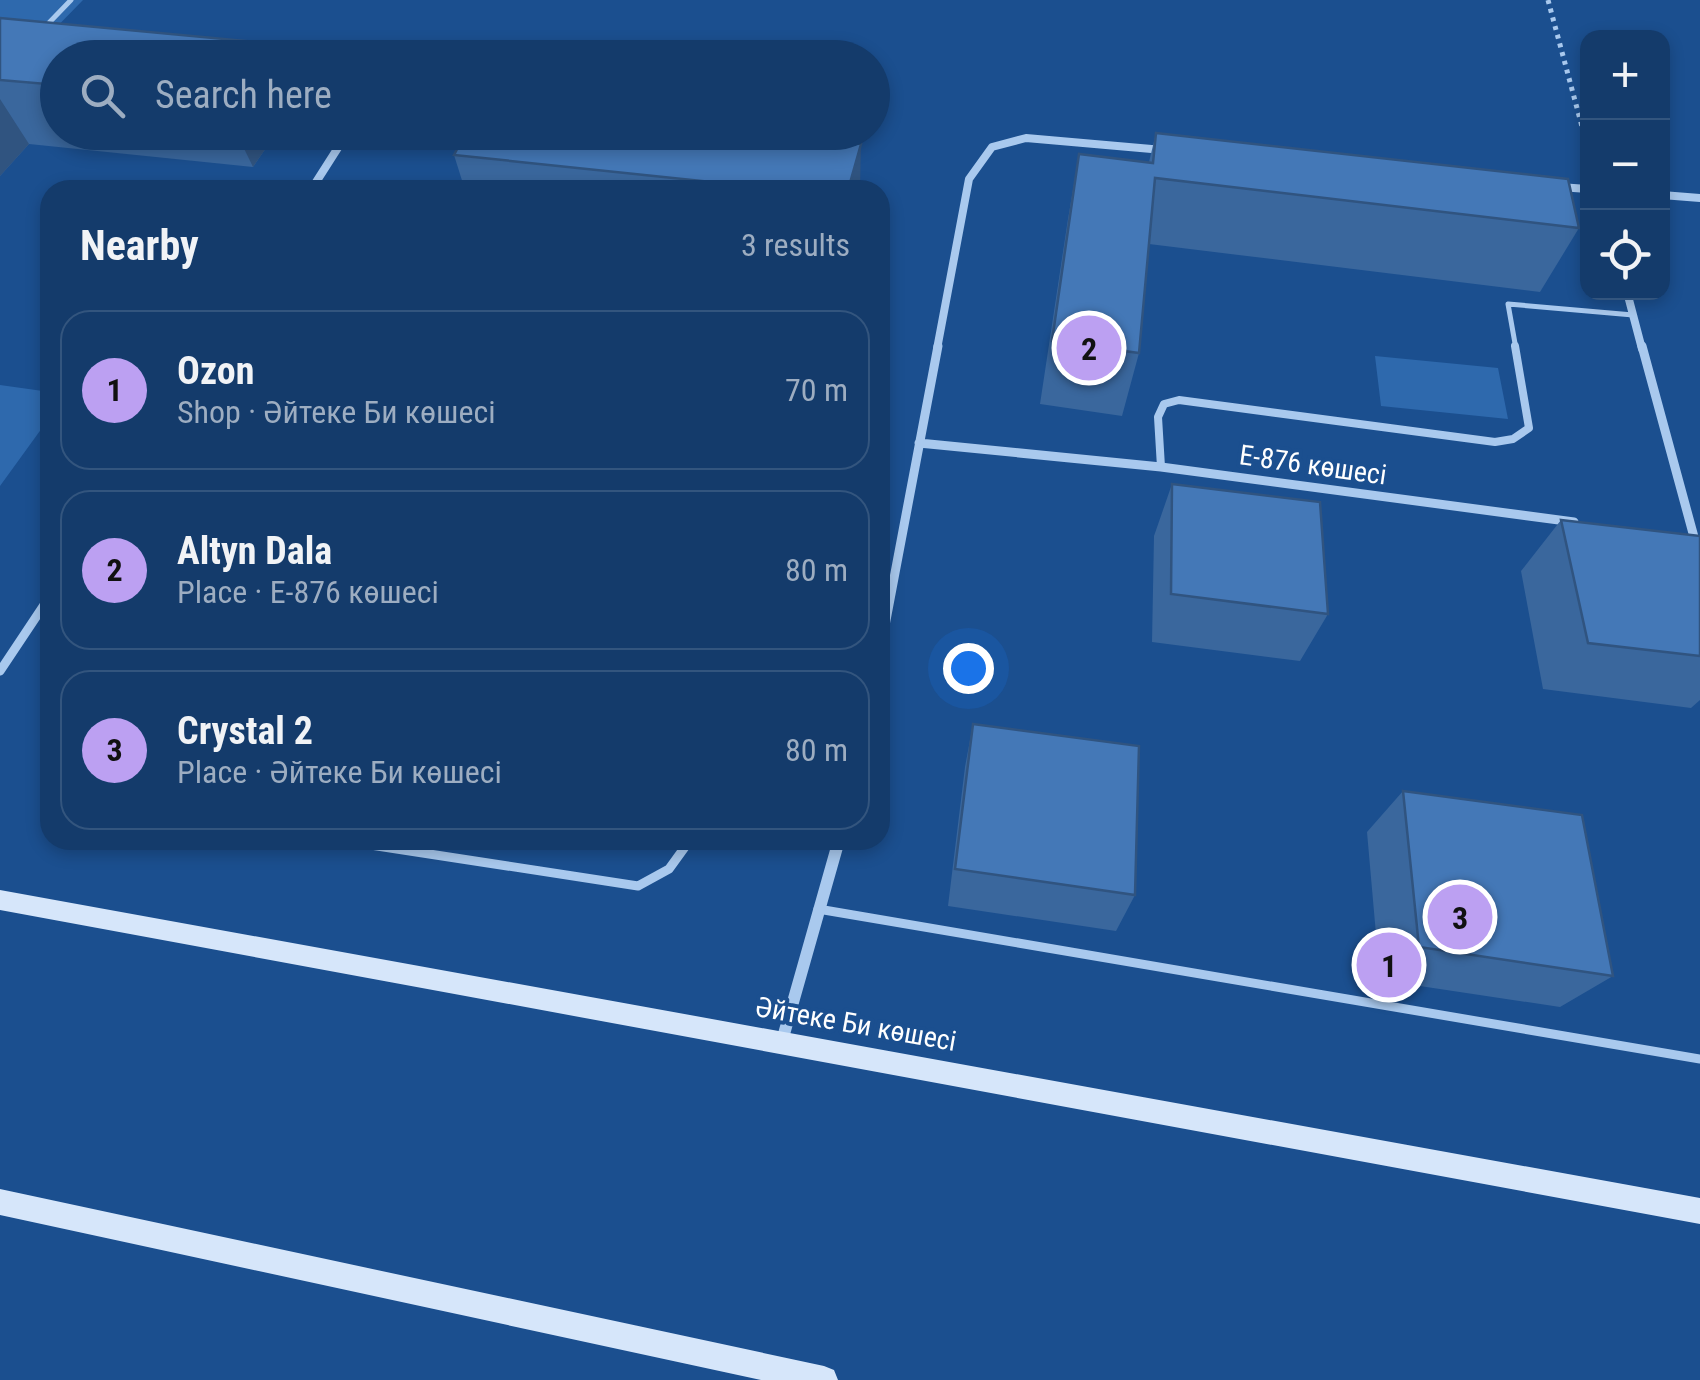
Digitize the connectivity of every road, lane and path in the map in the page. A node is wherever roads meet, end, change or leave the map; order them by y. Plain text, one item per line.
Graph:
1 (72, 0) edge
2 (1548, 0) edge
3 (36, 36) edge
4 (1580, 120) edge
5 (337, 150) edge
6 (1176, 152) edge
7 (317, 180) edge
8 (1548, 186) edge
9 (1580, 188) edge
10 (1670, 196) edge
11 (1700, 198) edge
12 (1629, 300) edge
13 (1633, 316) junction
14 (920, 443) junction
15 (1161, 467) junction
16 (1582, 523) edge
17 (1676, 535) edge
18 (1697, 538) edge
19 (890, 600) edge
20 (40, 611) edge
21 (0, 672) edge
22 (403, 850) edge
23 (685, 850) edge
24 (836, 850) edge
25 (0, 900) edge
26 (818, 910) junction
27 (781, 1044) junction
28 (1700, 1058) edge
29 (0, 1202) edge
30 (1700, 1211) edge
31 (724, 1370) edge
32 (824, 1380) edge

1 - 3 lane
2 - 4 path
5 - 7 street
6 - 14 street
8 - 9 street
10 - 11 street
12 - 13 street
13 - 15 lane
13 - 18 street
14 - 15 street, Е-876 көшесі
14 - 19 street
15 - 16 street, Е-876 көшесі
17 - 18 street
20 - 21 street
22 - 23 lane
24 - 26 street
25 - 27 street, Әйтеке Би көшесі
26 - 27 street
26 - 28 lane
27 - 30 street, Әйтеке Би көшесі
29 - 31 street
31 - 32 street

